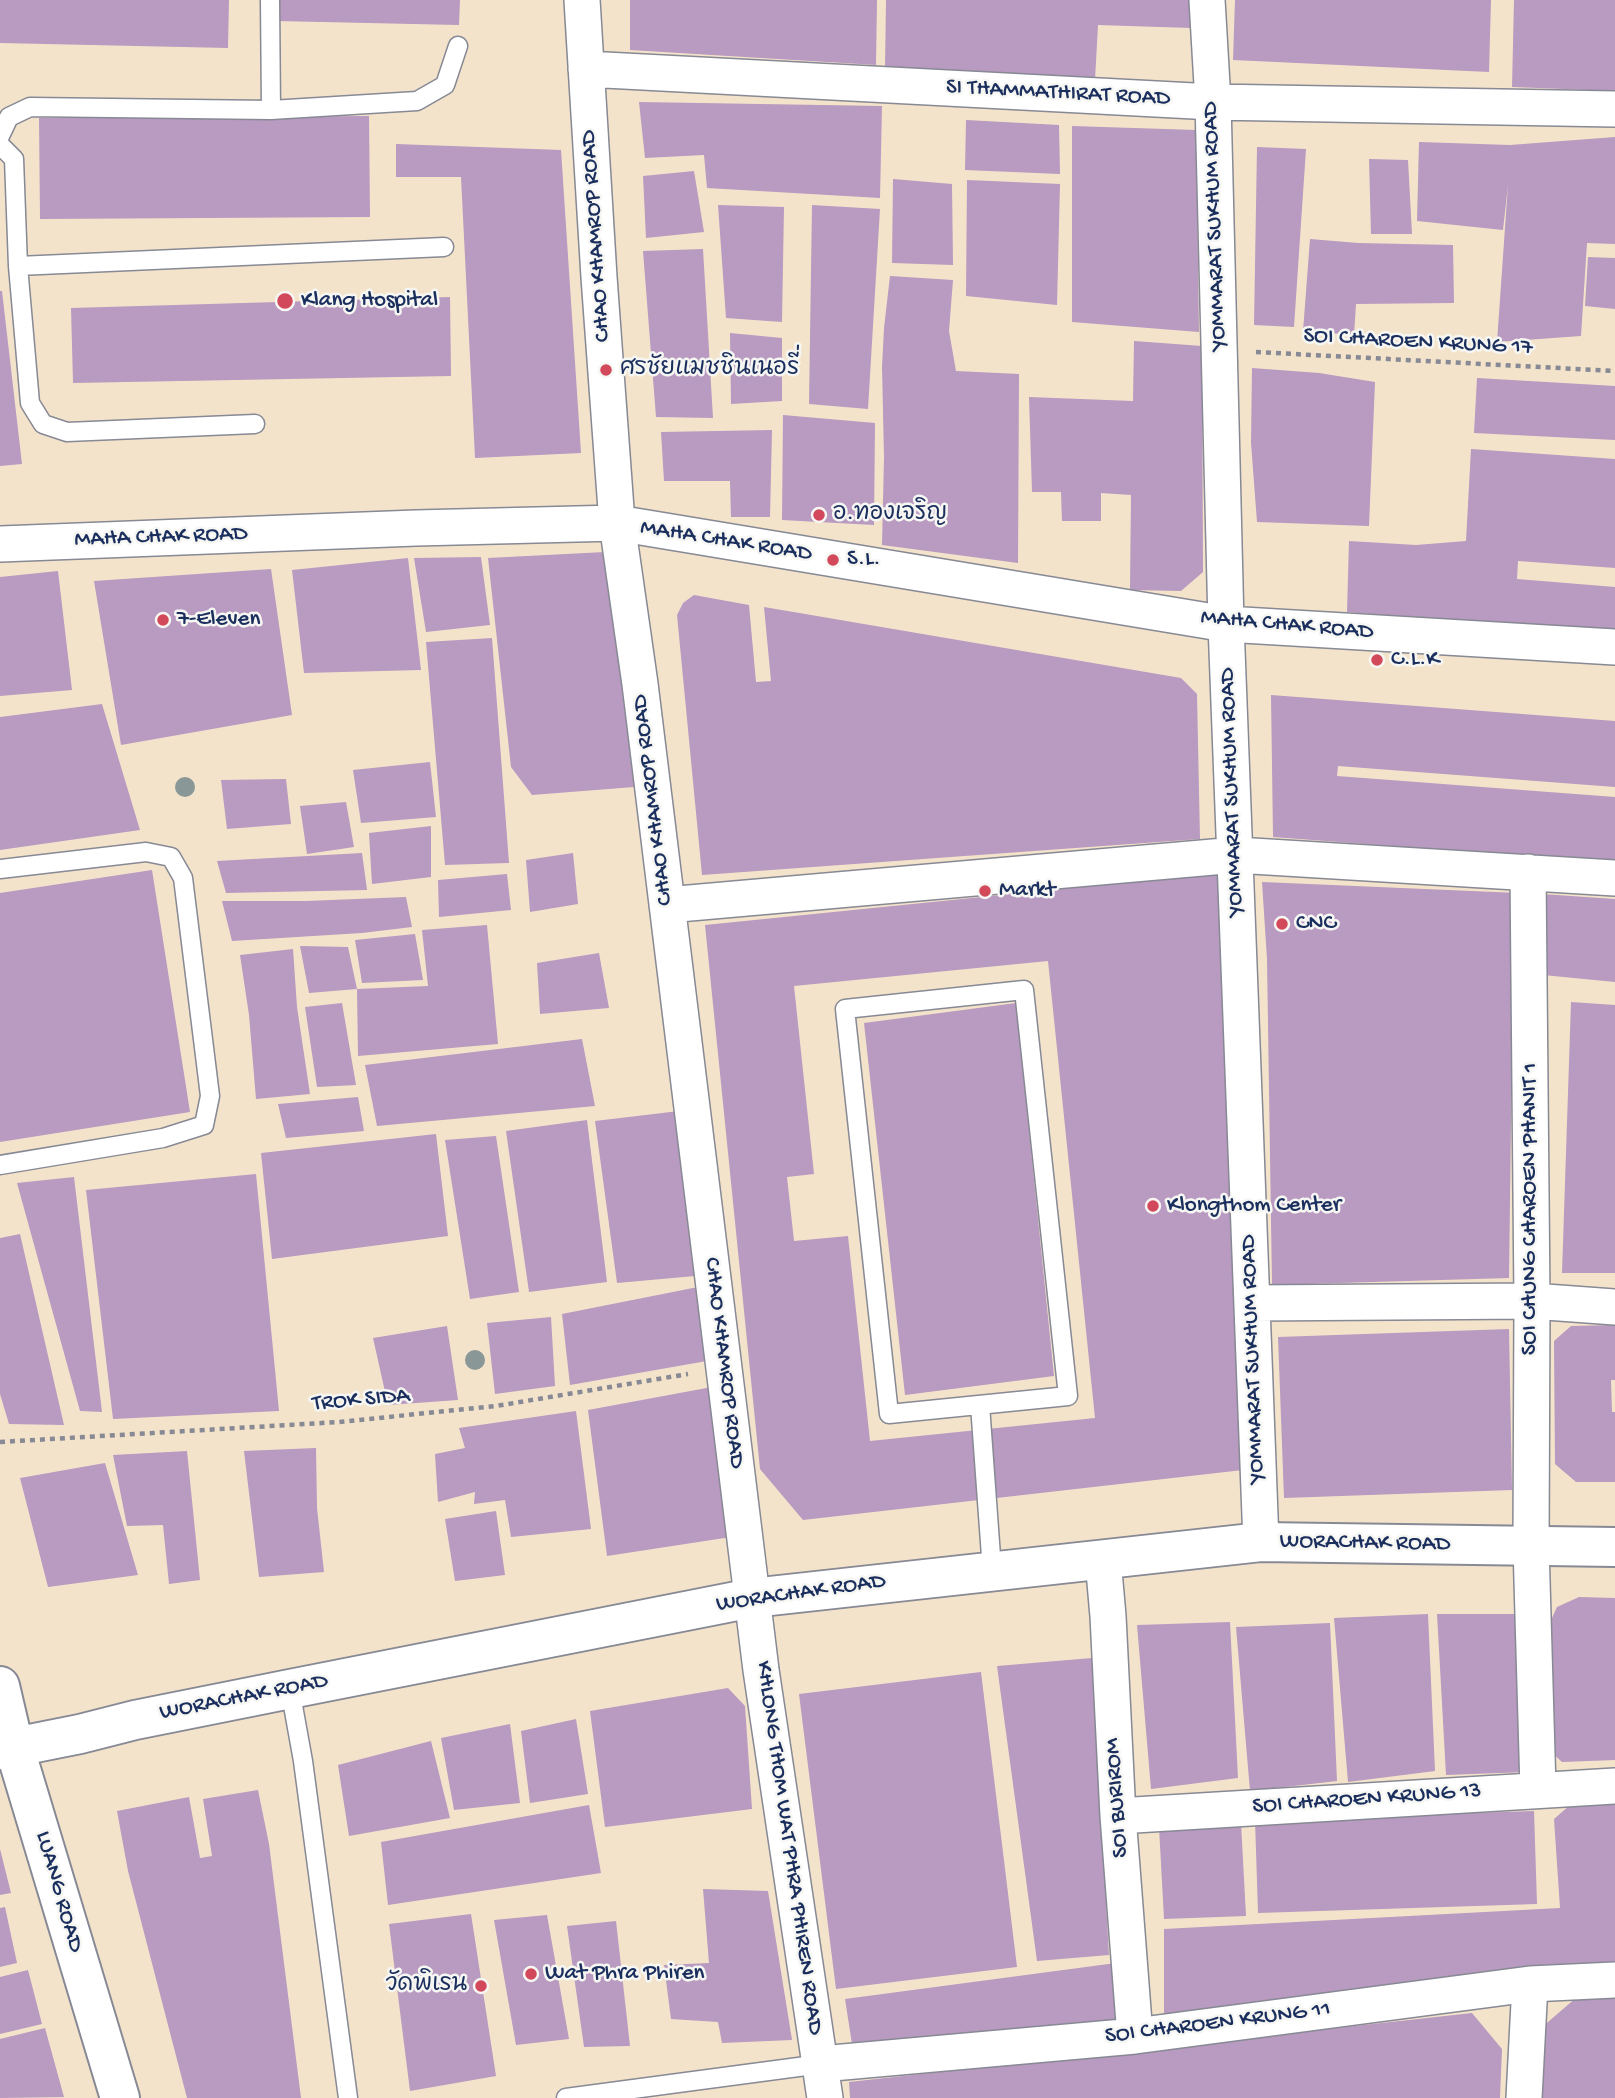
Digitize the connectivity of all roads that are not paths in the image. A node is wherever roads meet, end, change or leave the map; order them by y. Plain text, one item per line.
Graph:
1 (270, 0) edge
2 (582, 0) edge
3 (1207, 0) edge
4 (458, 46) dead end
5 (586, 69) junction
6 (1213, 102) junction
7 (1615, 108) edge
8 (271, 110) junction
9 (0, 136) edge
10 (0, 145) edge
11 (444, 247) dead end
12 (18, 265) junction
13 (255, 424) dead end
14 (617, 523) junction
15 (0, 544) edge
16 (1226, 624) junction
17 (1615, 647) edge
18 (1236, 855) junction
19 (0, 869) edge
20 (1528, 872) junction
21 (1615, 877) edge
22 (667, 905) junction
23 (0, 1165) edge
24 (1532, 1301) junction
25 (1252, 1303) junction
26 (1615, 1307) edge
27 (979, 1405) junction
28 (1261, 1542) junction
29 (1531, 1546) junction
30 (1615, 1547) edge
31 (1103, 1560) junction
32 (992, 1570) junction
33 (752, 1598) junction
34 (0, 1686) edge
35 (290, 1689) junction
36 (7, 1748) edge
37 (1615, 1786) edge
38 (1538, 1789) junction
39 (1118, 1816) junction
40 (1615, 1980) edge
41 (1530, 1984) junction
42 (1135, 2036) junction
43 (823, 2081) edge
44 (648, 2092) edge
45 (120, 2098) edge
46 (348, 2098) edge
47 (566, 2098) edge
48 (1524, 2098) edge

1 - 8 lane
2 - 5 street, CHAO KHAMROP ROAD
3 - 6 street, YOMMARAT SUKHUM ROAD
4 - 8 lane
5 - 6 street, SI THAMMATHIRAT ROAD
5 - 14 street, CHAO KHAMROP ROAD
6 - 7 street, SI THAMMATHIRAT ROAD
6 - 16 street, YOMMARAT SUKHUM ROAD
8 - 9 lane
10 - 12 lane
11 - 12 lane
12 - 13 lane
14 - 15 street, MAHA CHAK ROAD
14 - 16 street, MAHA CHAK ROAD
14 - 22 street, CHAO KHAMROP ROAD
16 - 17 street, MAHA CHAK ROAD
16 - 18 street, YOMMARAT SUKHUM ROAD
18 - 20 street
18 - 22 street
18 - 25 street, YOMMARAT SUKHUM ROAD
19 - 23 lane
20 - 21 street
20 - 24 street, SOI CHUNG CHAROEN PHANIT 1
22 - 33 street, CHAO KHAMROP ROAD
24 - 25 street
24 - 26 street
24 - 29 street, SOI CHUNG CHAROEN PHANIT 1
25 - 28 street, YOMMARAT SUKHUM ROAD
27 - 27 lane
27 - 32 lane
28 - 29 main road, WORACHAK ROAD
28 - 31 main road, WORACHAK ROAD
29 - 30 main road, WORACHAK ROAD
29 - 38 street, SOI CHUNG CHAROEN PHANIT 1
31 - 32 main road, WORACHAK ROAD
31 - 39 street, SOI BURIROM
32 - 33 main road, WORACHAK ROAD
33 - 35 main road, WORACHAK ROAD
33 - 43 street, KHLONG THOM WAT PHRA PHIREN ROAD
34 - 36 main road, LUANG ROAD
35 - 36 main road, WORACHAK ROAD
35 - 46 lane
36 - 45 main road, LUANG ROAD
37 - 38 street, SOI CHAROEN KRUNG 13
38 - 39 street, SOI CHAROEN KRUNG 13
39 - 42 street, SOI BURIROM
40 - 41 street, SOI CHAROEN KRUNG 11
41 - 42 street, SOI CHAROEN KRUNG 11
41 - 48 street
42 - 43 street, SOI CHAROEN KRUNG 11
43 - 44 lane
44 - 47 lane

